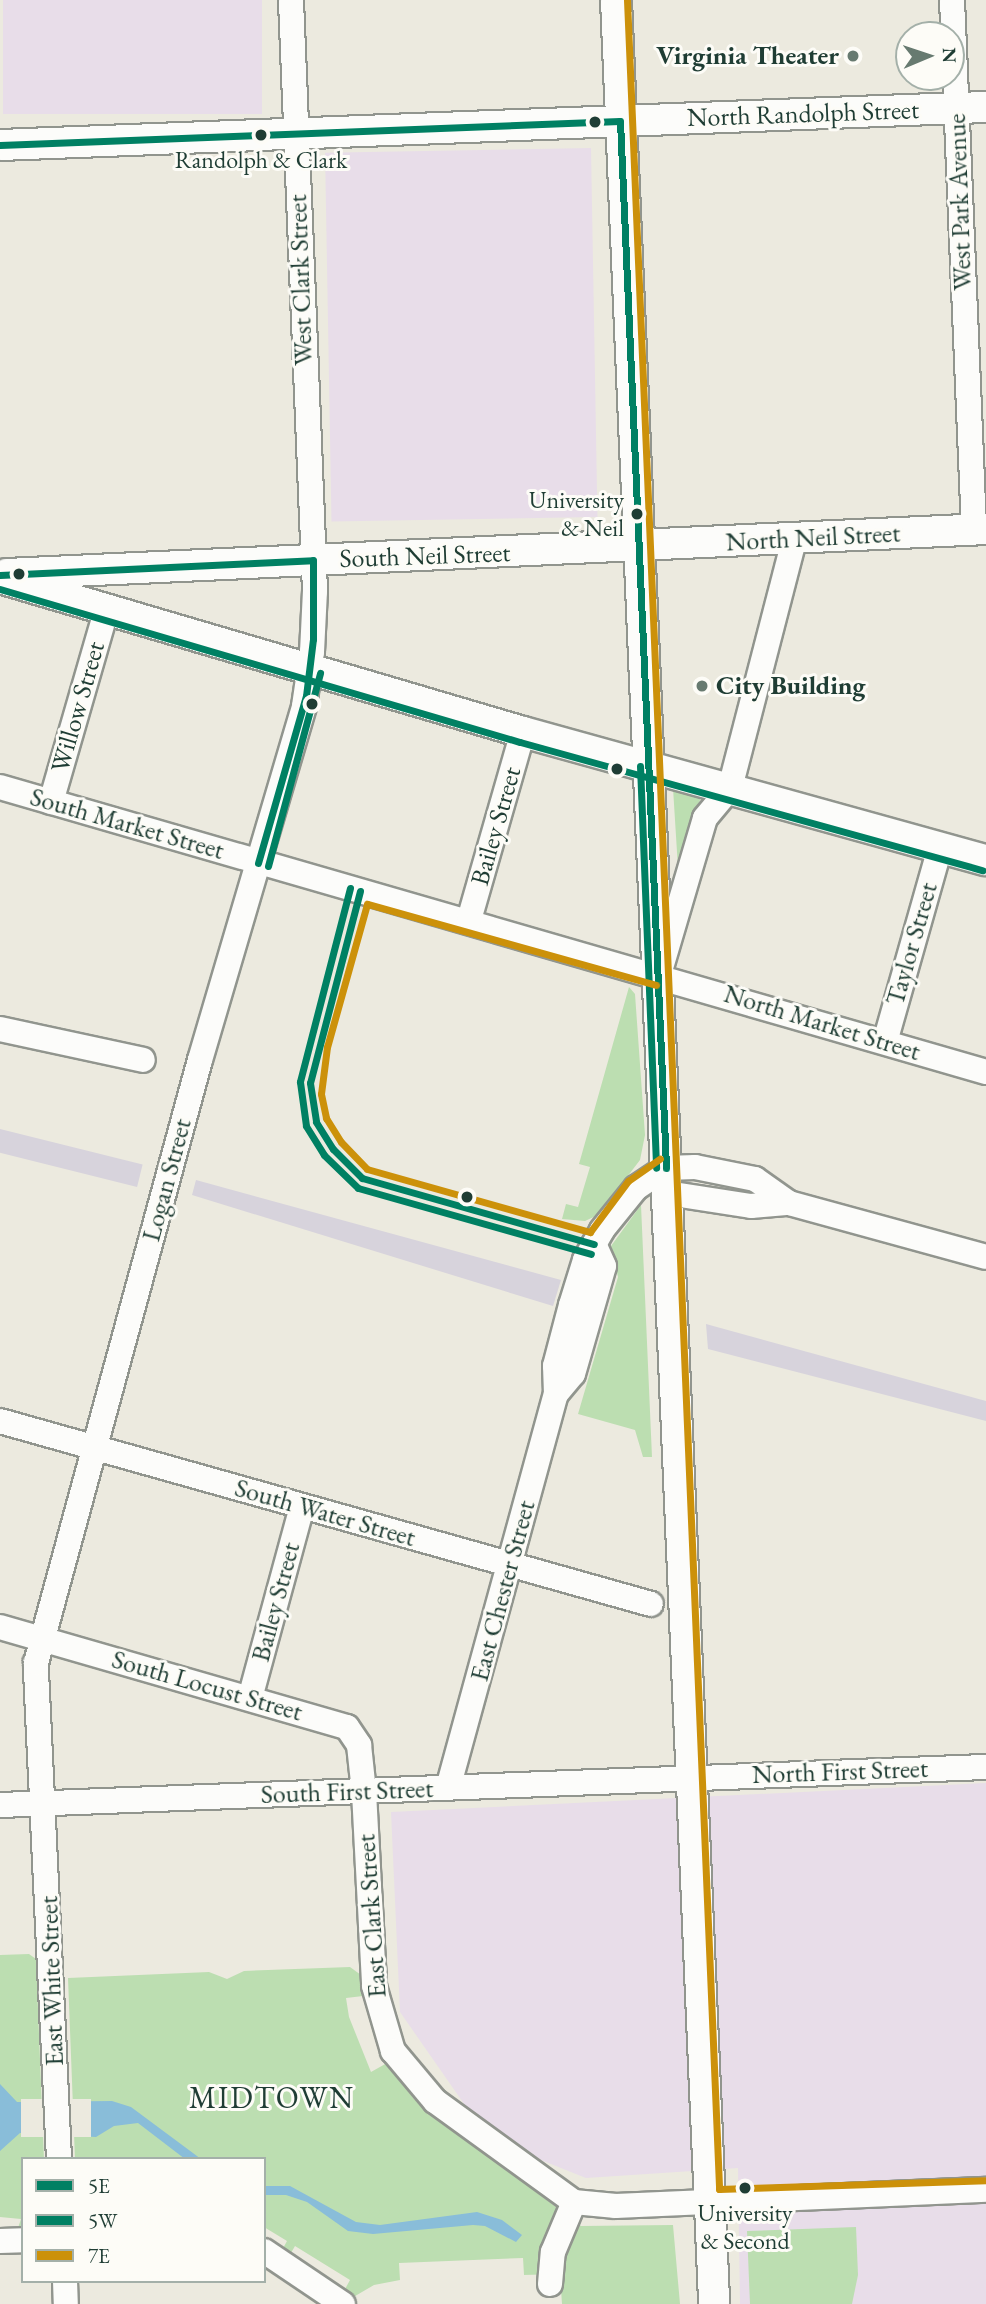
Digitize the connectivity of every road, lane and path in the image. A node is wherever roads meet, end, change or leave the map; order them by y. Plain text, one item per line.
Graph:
1 (291, 0) edge
2 (616, 0) edge
3 (952, 0) edge
4 (986, 107) edge
5 (956, 108) junction
6 (620, 121) junction
7 (295, 134) junction
8 (0, 145) edge
9 (980, 530) edge
10 (794, 540) junction
11 (641, 547) junction
12 (313, 560) junction
13 (0, 576) edge
14 (106, 612) junction
15 (310, 670) junction
16 (523, 732) junction
17 (650, 766) junction
18 (0, 787) edge
19 (730, 788) junction
20 (51, 803) junction
21 (940, 847) junction
22 (986, 860) edge
23 (258, 863) junction
24 (469, 920) junction
25 (659, 975) junction
26 (0, 1029) edge
27 (885, 1042) junction
28 (143, 1060) dead end
29 (986, 1072) edge
30 (666, 1180) junction
31 (986, 1257) edge
32 (0, 1421) edge
33 (94, 1448) junction
34 (302, 1507) junction
35 (511, 1566) junction
36 (651, 1604) dead end
37 (0, 1627) edge
38 (41, 1639) junction
39 (250, 1698) junction
40 (986, 1766) edge
41 (693, 1777) junction
42 (448, 1788) junction
43 (364, 1792) junction
44 (43, 1803) junction
45 (0, 1805) edge
46 (59, 2157) edge
47 (986, 2190) edge
48 (709, 2200) junction
49 (574, 2202) junction
50 (21, 2240) edge
51 (0, 2241) edge
52 (266, 2252) edge
53 (65, 2283) edge
54 (550, 2284) dead end
55 (66, 2304) edge
56 (343, 2304) edge
57 (713, 2304) edge

1 - 7 street, West Clark Street
2 - 6 main road
3 - 5 street, West Park Avenue
4 - 5 main road, North Randolph Street
5 - 6 main road, North Randolph Street
5 - 9 street, West Park Avenue
6 - 7 main road, North Randolph Street
6 - 11 main road
7 - 8 main road, North Randolph Street
7 - 12 street, West Clark Street
9 - 10 main road, North Neil Street
10 - 11 main road, North Neil Street
10 - 19 street
11 - 12 main road, South Neil Street
11 - 17 main road
12 - 13 main road, South Neil Street
12 - 15 street, Logan Street
13 - 14 main road
14 - 15 main road
14 - 20 street, Willow Street
15 - 16 main road
15 - 23 street, Logan Street
16 - 17 main road
16 - 24 street, Bailey Street
17 - 19 main road
17 - 25 main road
18 - 20 street, South Market Street
19 - 21 main road
19 - 25 street
20 - 23 street, South Market Street
21 - 22 main road
21 - 27 street, Taylor Street
23 - 24 street, South Market Street
23 - 33 street, Logan Street
24 - 25 street, South Market Street
25 - 27 street, North Market Street
25 - 30 main road
26 - 28 street
27 - 29 street, North Market Street
30 - 31 street
30 - 35 street, East Chester Street
30 - 41 main road
32 - 33 street, South Water Street
33 - 34 street, South Water Street
33 - 38 street, Logan Street
34 - 35 street, South Water Street
34 - 39 street, Bailey Street
35 - 36 street, South Water Street
35 - 42 street, East Chester Street
37 - 38 street, South Locust Street
38 - 39 street, South Locust Street
38 - 44 street, Logan Street
39 - 43 street, South Locust Street
40 - 41 street, North First Street
41 - 42 street, South First Street
41 - 48 main road
42 - 43 street, South First Street
43 - 44 street, South First Street
43 - 49 street, East Clark Street
44 - 45 street, South First Street
44 - 46 street, East White Street
47 - 48 street
48 - 49 street
48 - 57 main road
49 - 54 street
50 - 51 street
52 - 56 street
53 - 55 street

